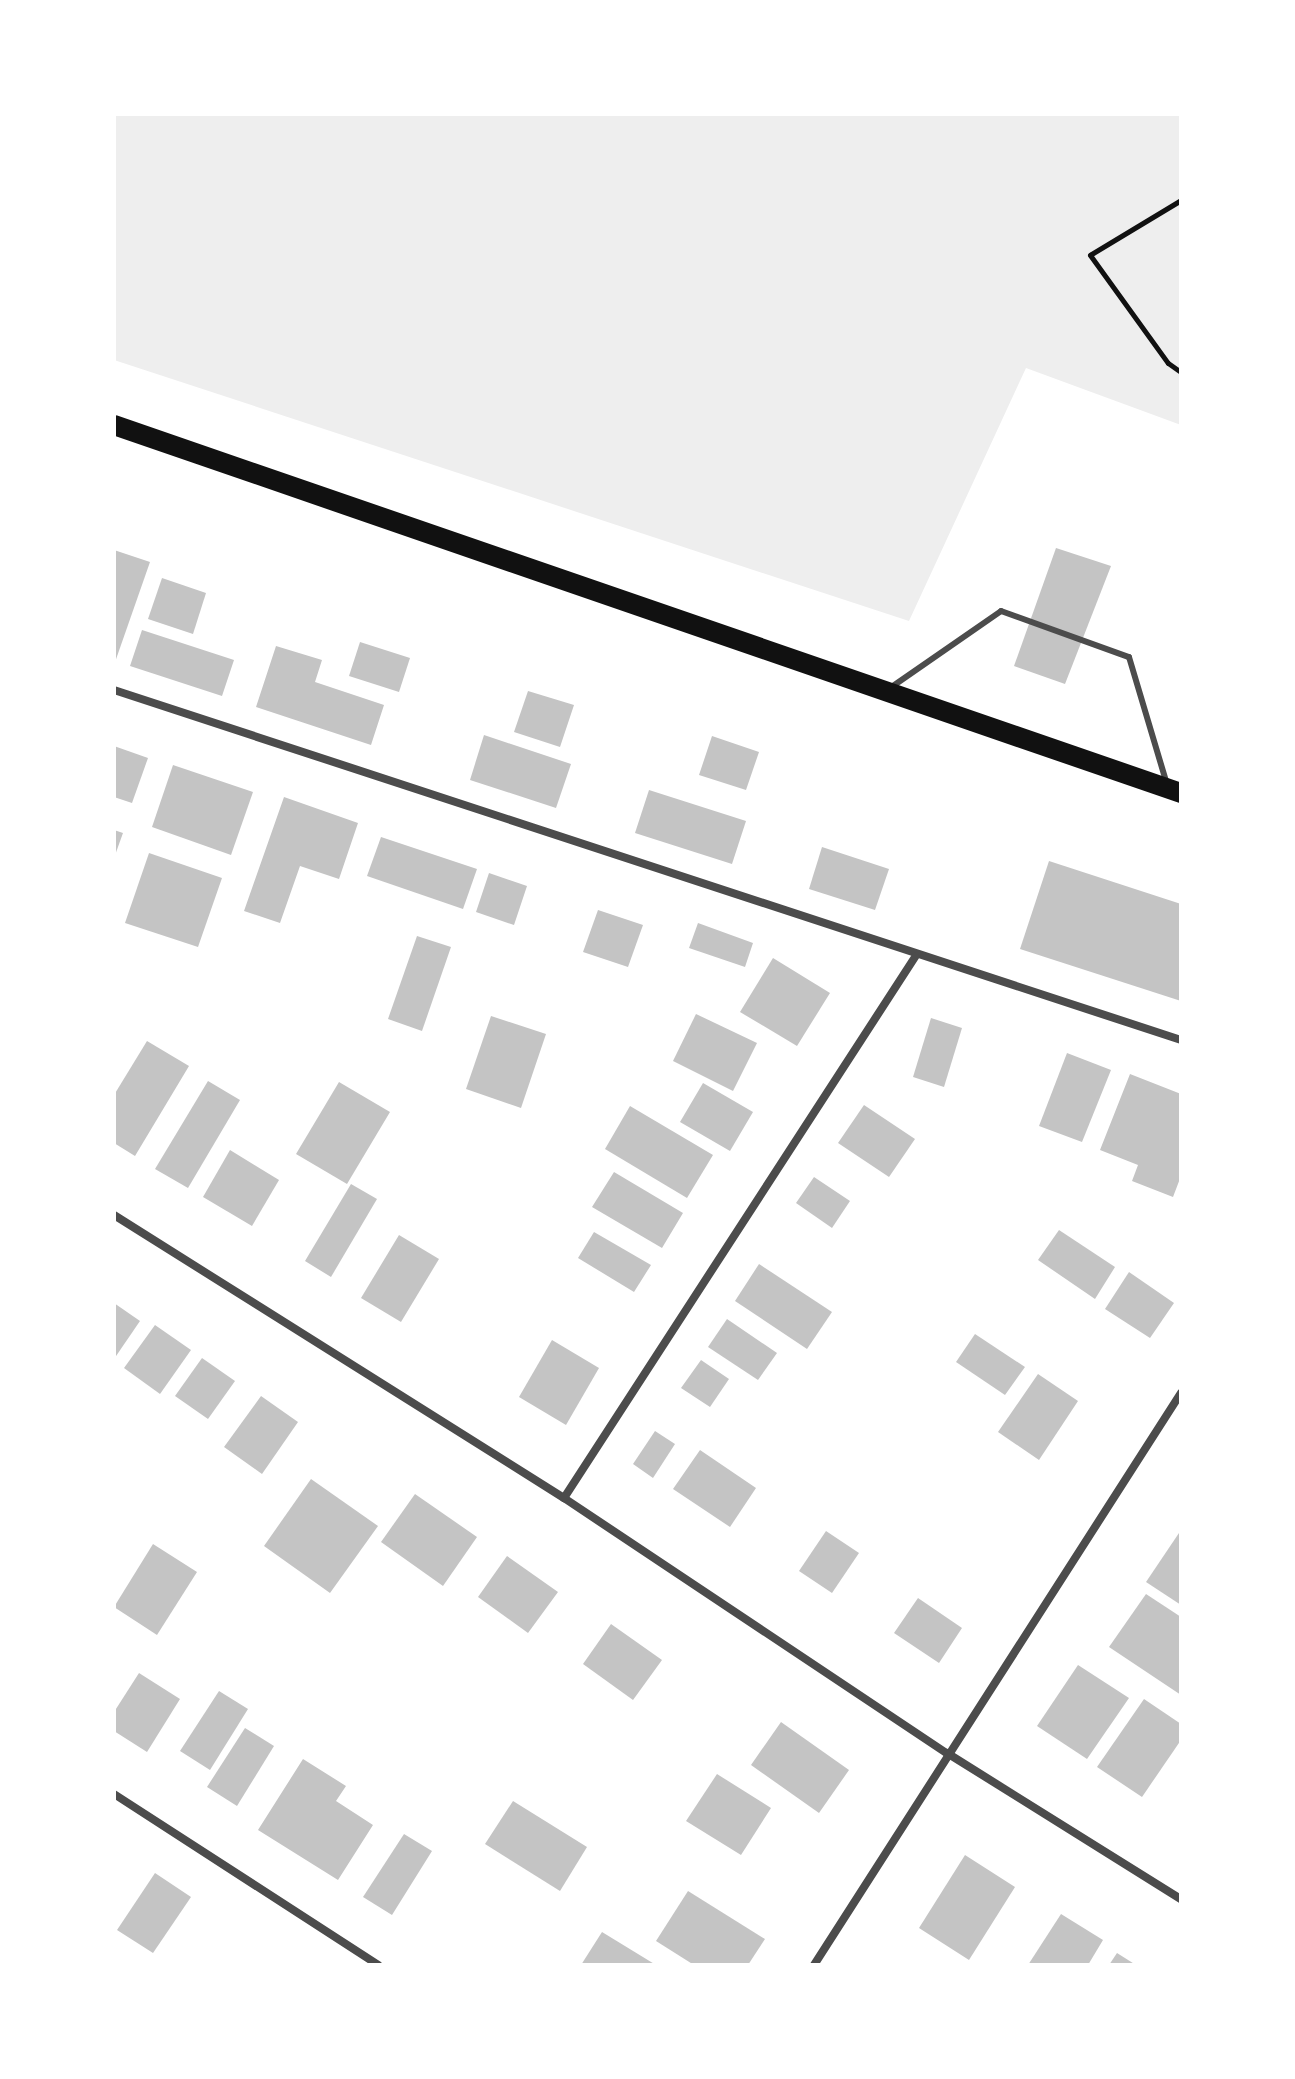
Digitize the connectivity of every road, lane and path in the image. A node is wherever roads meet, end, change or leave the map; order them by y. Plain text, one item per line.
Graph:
1 (1181, 200) edge
2 (1181, 372) edge
3 (114, 425) edge
4 (114, 690) edge
5 (886, 691) junction
6 (1175, 791) edge
7 (915, 957) junction
8 (1181, 1040) edge
9 (114, 1215) edge
10 (1181, 1393) edge
11 (564, 1498) junction
12 (947, 1753) junction
13 (114, 1794) edge
14 (1181, 1899) edge
15 (378, 1965) edge
16 (814, 1965) edge

1 - 2 path
3 - 5 main road
4 - 7 street
5 - 6 main road
5 - 6 lane
7 - 8 street
7 - 11 street
9 - 11 street
10 - 12 street
11 - 12 street
12 - 14 street
12 - 16 street
13 - 15 street

